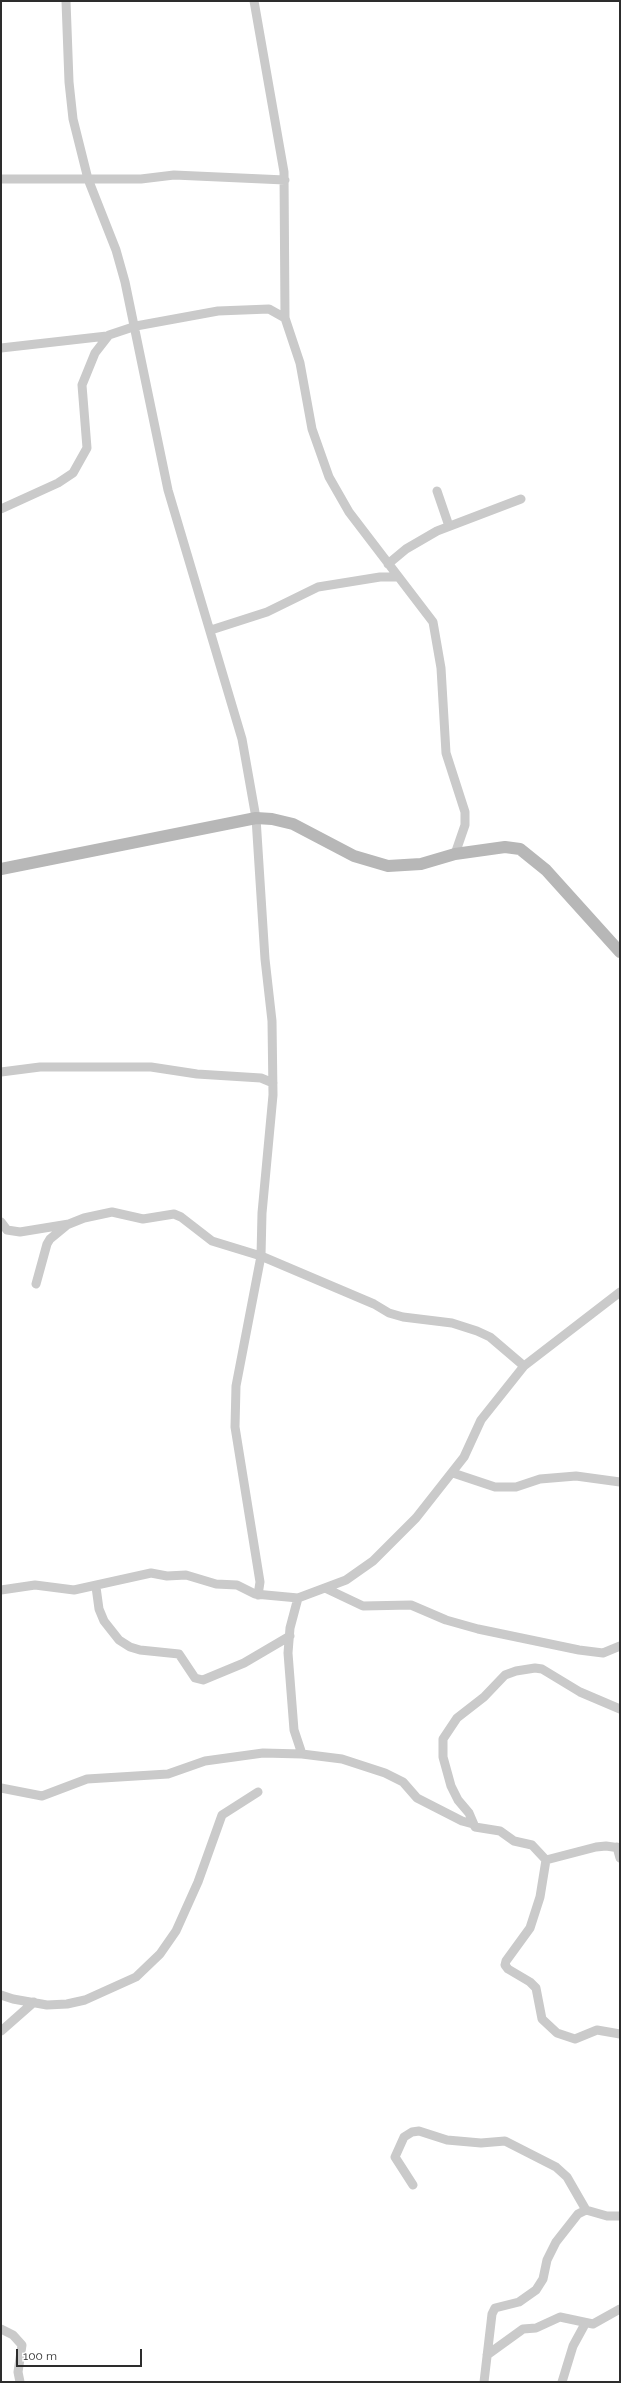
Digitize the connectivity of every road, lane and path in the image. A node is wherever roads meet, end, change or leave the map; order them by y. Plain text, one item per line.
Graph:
1 (66, 1) edge
2 (254, 1) edge
3 (1, 179) edge
4 (88, 179) junction
5 (285, 180) junction
6 (285, 318) junction
7 (136, 326) junction
8 (107, 336) junction
9 (1, 348) edge
10 (438, 491) dead end
11 (521, 499) dead end
12 (1, 509) edge
13 (449, 526) junction
14 (388, 564) junction
15 (397, 577) junction
16 (211, 630) junction
17 (256, 818) junction
18 (455, 854) junction
19 (1, 869) edge
20 (620, 952) edge
21 (1, 1072) edge
22 (273, 1083) junction
23 (1, 1222) edge
24 (69, 1224) junction
25 (4, 1229) edge
26 (261, 1256) junction
27 (36, 1284) dead end
28 (620, 1292) edge
29 (524, 1366) junction
30 (453, 1473) junction
31 (620, 1482) edge
32 (96, 1587) junction
33 (325, 1588) junction
34 (1, 1590) edge
35 (258, 1595) junction
36 (298, 1598) junction
37 (290, 1636) junction
38 (620, 1646) edge
39 (620, 1709) edge
40 (302, 1754) junction
41 (1, 1788) edge
42 (258, 1792) dead end
43 (473, 1824) junction
44 (619, 1848) edge
45 (620, 1858) edge
46 (546, 1860) junction
47 (1, 1995) edge
48 (34, 2002) junction
49 (1, 2031) edge
50 (620, 2034) edge
51 (413, 2185) dead end
52 (586, 2210) junction
53 (620, 2216) edge
54 (620, 2309) edge
55 (585, 2324) junction
56 (1, 2329) edge
57 (487, 2355) junction
58 (20, 2382) edge
59 (484, 2382) edge
60 (562, 2382) edge

1 - 4 street
2 - 5 street
3 - 4 street
4 - 5 street
4 - 7 street
5 - 6 street
6 - 7 street
6 - 14 street
7 - 8 street
7 - 16 street
8 - 9 street
8 - 12 street
10 - 13 street
11 - 13 street
13 - 14 street
14 - 15 street
15 - 16 street
15 - 18 street
16 - 17 street
17 - 18 main road
17 - 19 main road
17 - 22 street
18 - 20 main road
21 - 22 street
22 - 26 street
23 - 25 street
24 - 25 street
24 - 26 street
24 - 27 street
26 - 29 street
26 - 35 street
28 - 29 street
29 - 30 street
30 - 31 street
30 - 33 street
32 - 34 street
32 - 35 street
32 - 37 street
33 - 36 street
33 - 38 street
35 - 36 street
36 - 37 street
37 - 40 street
39 - 43 street
40 - 41 street
40 - 43 street
42 - 48 street
43 - 46 street
44 - 45 street
44 - 46 street
46 - 50 street
47 - 48 street
48 - 49 street
51 - 52 street
52 - 53 street
52 - 57 street
54 - 55 street
55 - 57 street
55 - 60 street
56 - 58 street
57 - 59 street

